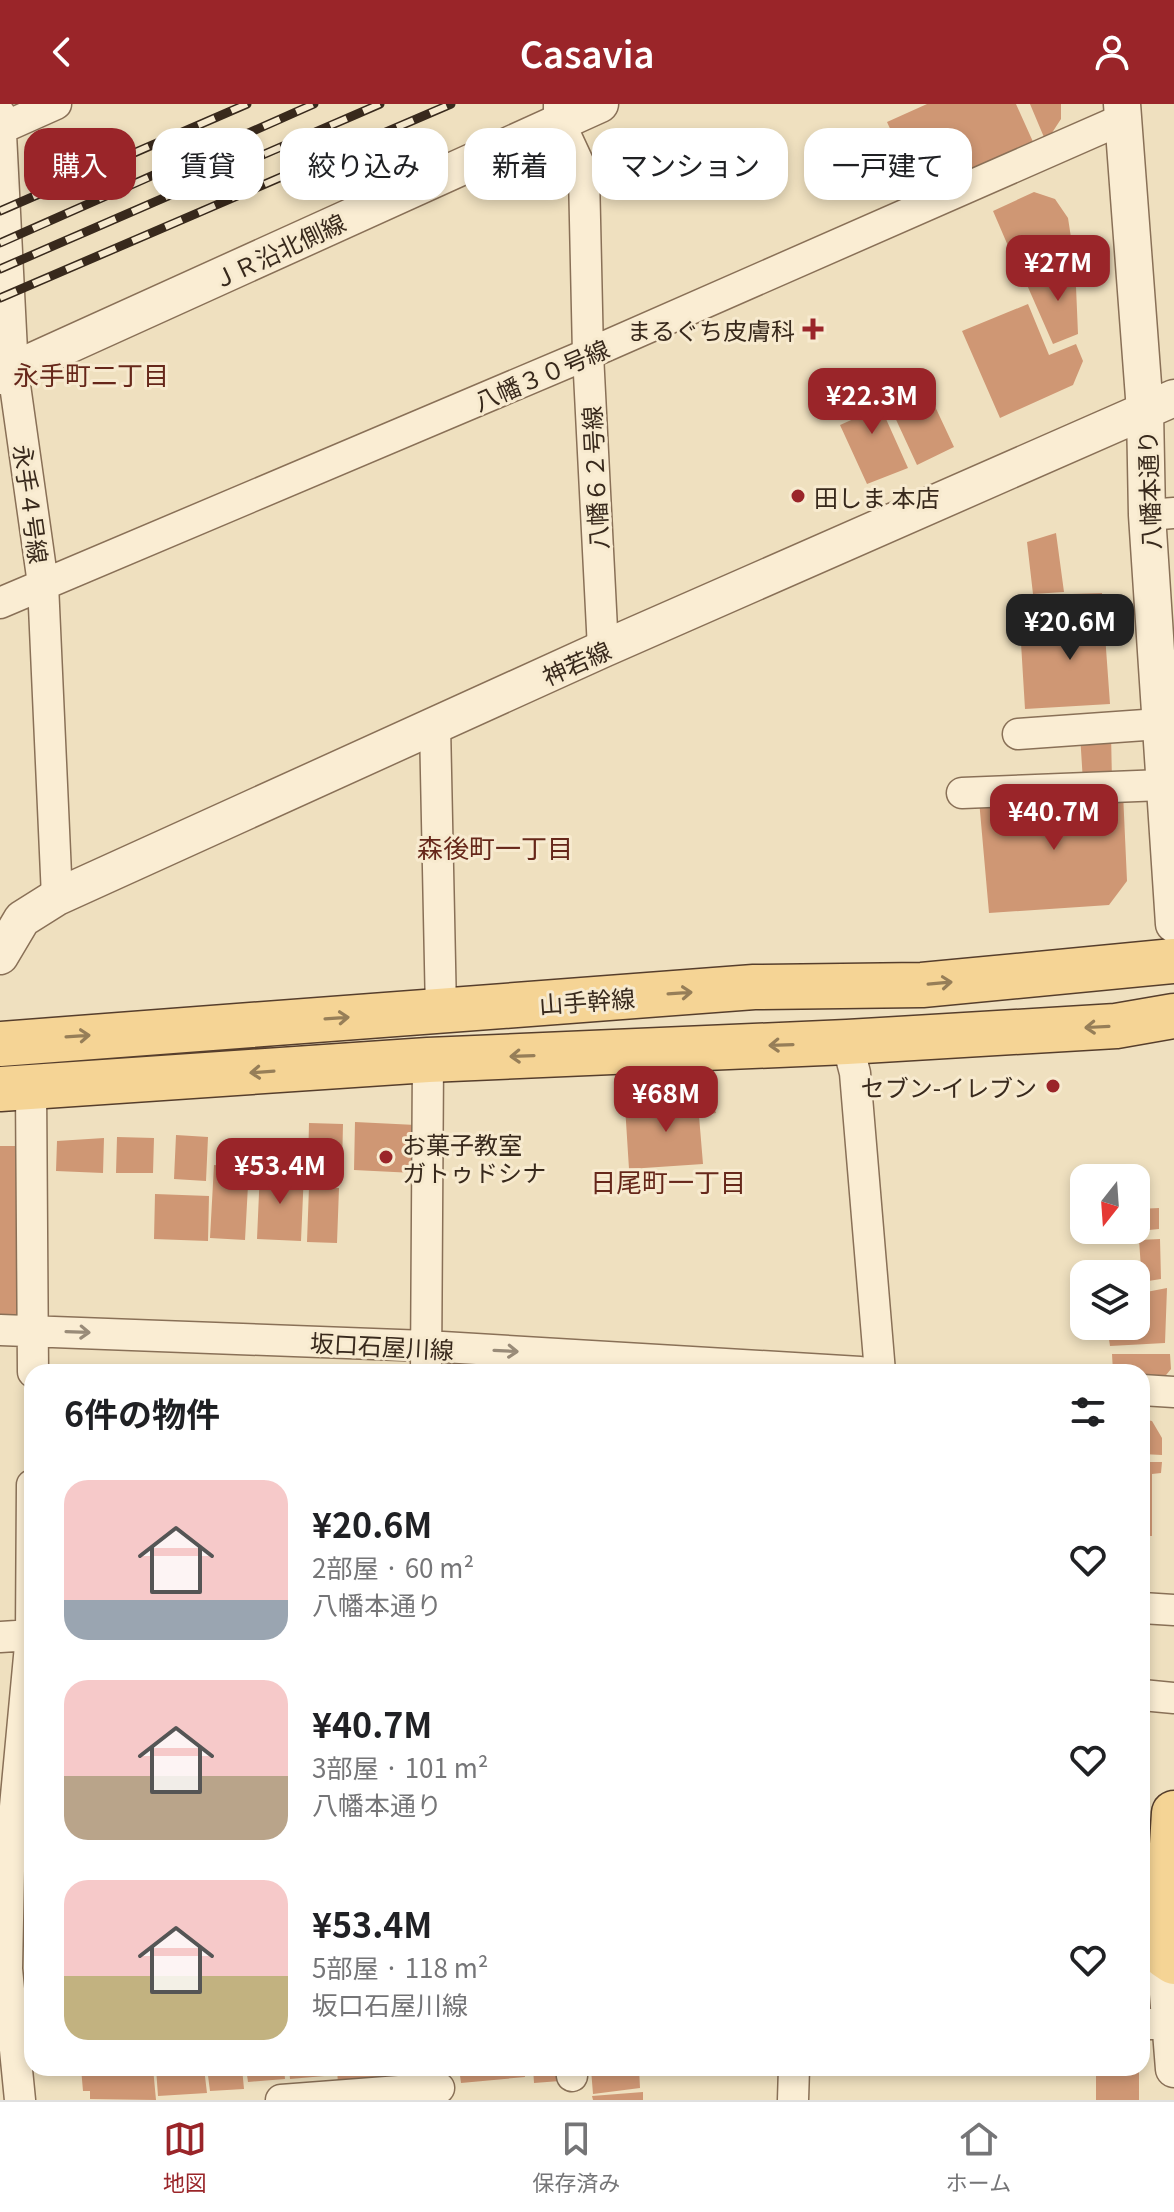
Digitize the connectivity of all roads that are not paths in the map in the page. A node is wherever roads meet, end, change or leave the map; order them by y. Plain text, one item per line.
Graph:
1 (56, 104) edge
2 (600, 104) edge
3 (1122, 111) edge
4 (559, 113) edge
5 (0, 114) edge
6 (0, 129) edge
7 (588, 354) junction
8 (6, 373) edge
9 (1160, 404) edge
10 (1160, 514) edge
11 (43, 584) junction
12 (0, 603) edge
13 (603, 649) junction
14 (1166, 680) edge
15 (1159, 724) junction
16 (435, 725) junction
17 (1018, 734) dead end
18 (1163, 785) junction
19 (962, 793) dead end
20 (57, 897) junction
21 (11, 920) edge
22 (1174, 924) edge
23 (0, 956) edge
24 (1174, 961) edge
25 (441, 1011) junction
26 (1174, 1016) edge
27 (847, 1042) junction
28 (0, 1044) edge
29 (428, 1060) junction
30 (8, 1089) edge
31 (0, 1330) edge
32 (33, 1330) junction
33 (426, 1359) edge
34 (33, 1364) edge
35 (593, 1364) edge
36 (879, 1364) edge
37 (1150, 1390) edge
38 (1174, 1392) edge
39 (1150, 1608) edge
40 (1174, 1610) edge
41 (24, 1636) edge
42 (0, 1637) edge
43 (1150, 1696) edge
44 (1174, 1698) edge
45 (24, 1703) edge
46 (1166, 1852) edge
47 (4, 1872) edge
48 (1169, 1959) edge
49 (13, 1968) edge
50 (1156, 2024) edge
51 (1174, 2069) edge
52 (794, 2076) edge
53 (438, 2085) edge
54 (20, 2100) edge
55 (281, 2100) edge
56 (793, 2100) edge

1 - 6 street
2 - 4 street, ＪＲ沿北側線
3 - 7 street, 八幡３０号線
3 - 9 street, 八幡本通り
4 - 7 street, 八幡６２号線
4 - 8 street, ＪＲ沿北側線
5 - 6 street, 永手４号線
6 - 8 street, 永手４号線
7 - 11 street, 八幡３０号線
7 - 13 street, 八幡６２号線
8 - 11 street, 永手４号線
9 - 10 street, 八幡本通り
9 - 13 street, 神若線
10 - 14 street, 八幡本通り
11 - 12 street, 八幡３０号線
11 - 20 street, 永手４号線
13 - 16 street, 神若線
14 - 15 street, 八幡本通り
15 - 17 street
15 - 18 street, 八幡本通り
16 - 20 street, 神若線
16 - 25 street
18 - 19 street
18 - 22 street, 八幡本通り
20 - 21 street, 神若線
21 - 23 street, 神若線
25 -> 24 main road, 山手幹線
28 -> 25 main road, 山手幹線
26 -> 27 main road
27 -> 29 main road
27 - 36 street
29 -> 30 main road
29 - 33 street
30 - 32 street
31 - 32 street, 坂口石屋川線
32 -> 33 street, 坂口石屋川線
32 - 34 street
33 -> 35 street, 坂口石屋川線
37 - 38 street
39 - 40 street
41 - 42 street
43 - 44 street
45 - 47 street
46 - 48 main road
47 - 49 street
48 - 50 street
49 - 54 street
50 - 51 street
52 - 56 street
53 - 55 street

